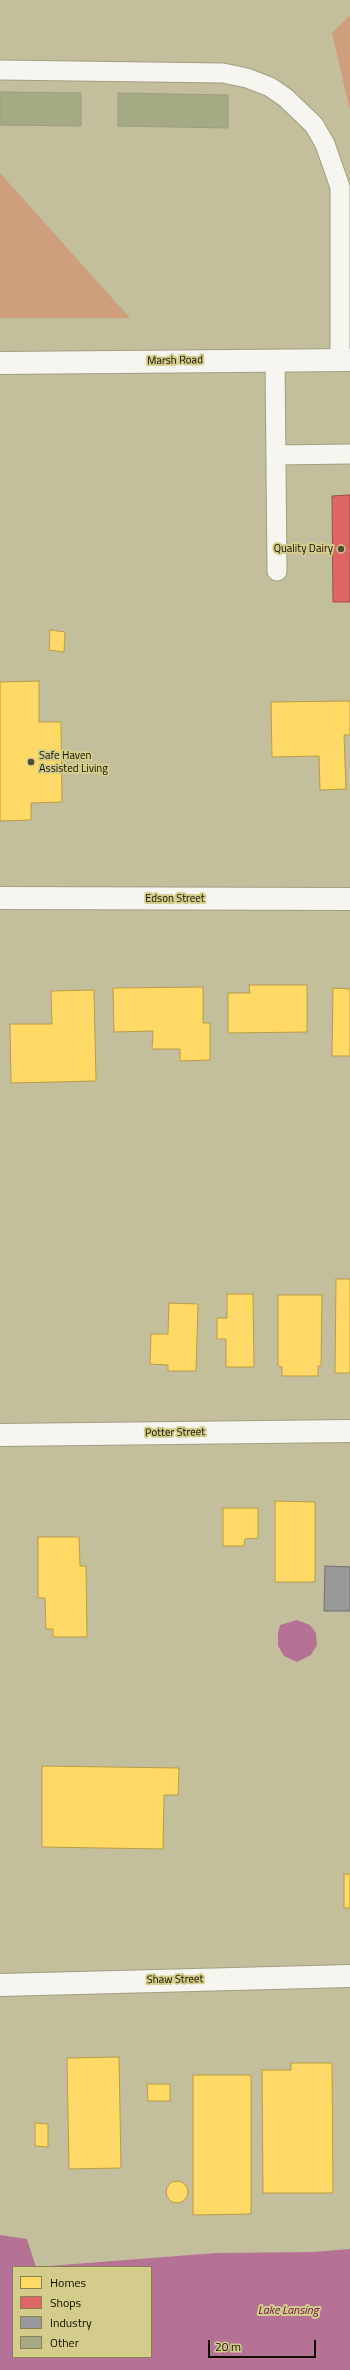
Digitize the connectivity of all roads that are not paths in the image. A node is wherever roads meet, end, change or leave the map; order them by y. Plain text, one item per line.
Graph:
1 (0, 70) edge
2 (275, 360) junction
3 (345, 360) edge
4 (0, 363) edge
5 (350, 454) edge
6 (276, 455) junction
7 (277, 571) dead end
8 (0, 898) edge
9 (350, 900) edge
10 (350, 1430) edge
11 (0, 1435) edge
12 (350, 1976) edge
13 (0, 1985) edge

1 - 3 lane
2 - 3 street, Marsh Road
2 - 4 street, Marsh Road
2 - 6 lane
5 - 6 lane
6 - 7 lane
8 - 9 street, Edson Street
10 - 11 street, Potter Street
12 - 13 street, Shaw Street

